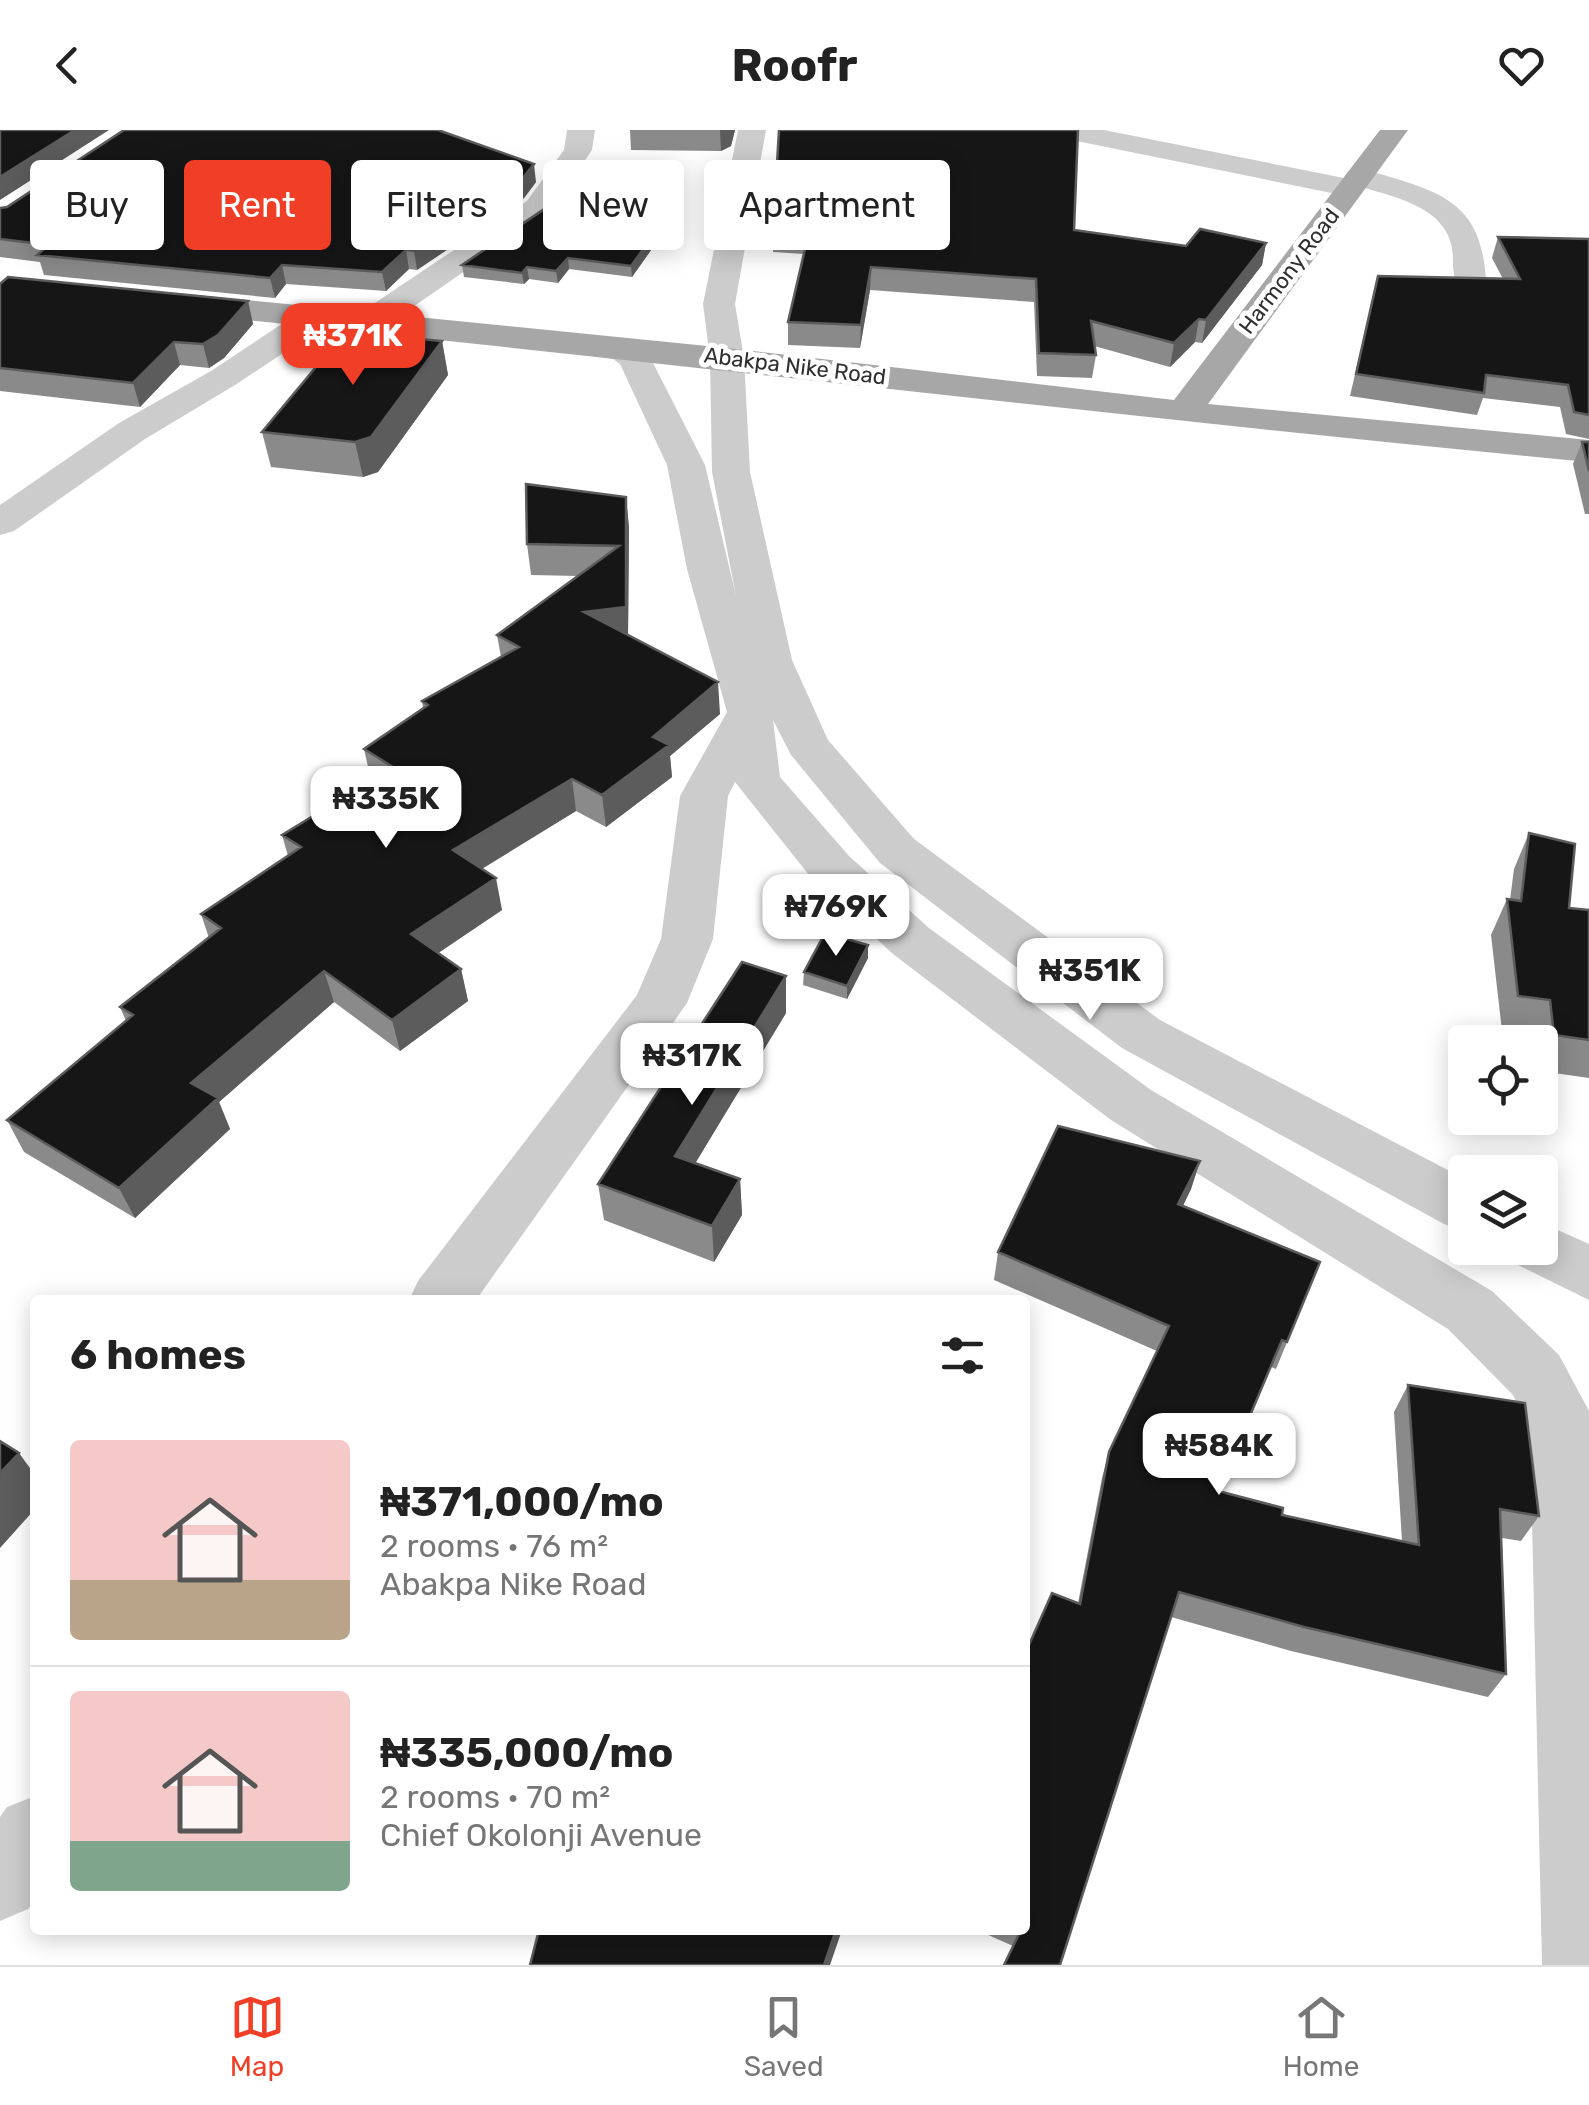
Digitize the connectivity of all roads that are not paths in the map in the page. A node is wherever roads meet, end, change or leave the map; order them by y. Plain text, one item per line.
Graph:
1 (581, 130) edge
2 (752, 130) edge
3 (1062, 130) edge
4 (1394, 130) edge
5 (1355, 182) junction
6 (1470, 278) edge
7 (139, 299) edge
8 (314, 318) junction
9 (366, 324) junction
10 (727, 358) junction
11 (1183, 412) junction
12 (1589, 450) edge
13 (17, 499) edge
14 (0, 523) edge
15 (750, 712) junction
16 (1448, 1198) edge
17 (1558, 1257) edge
18 (1589, 1274) edge
19 (444, 1295) edge
20 (30, 1842) edge
21 (0, 1882) edge
22 (1583, 1965) edge

1 - 9 street
2 - 10 street
3 - 5 street
4 - 5 main road, Harmony Road
5 - 6 street
5 - 11 main road, Harmony Road
7 - 8 main road, Abakpa Nike Road
8 - 9 main road, Abakpa Nike Road
8 - 13 street
8 - 15 street
9 - 10 main road, Abakpa Nike Road
10 - 11 main road, Abakpa Nike Road
10 - 16 street
11 - 12 main road, Abakpa Nike Road
13 - 14 street
15 - 19 street
15 - 22 street
17 - 18 street
20 - 21 street

